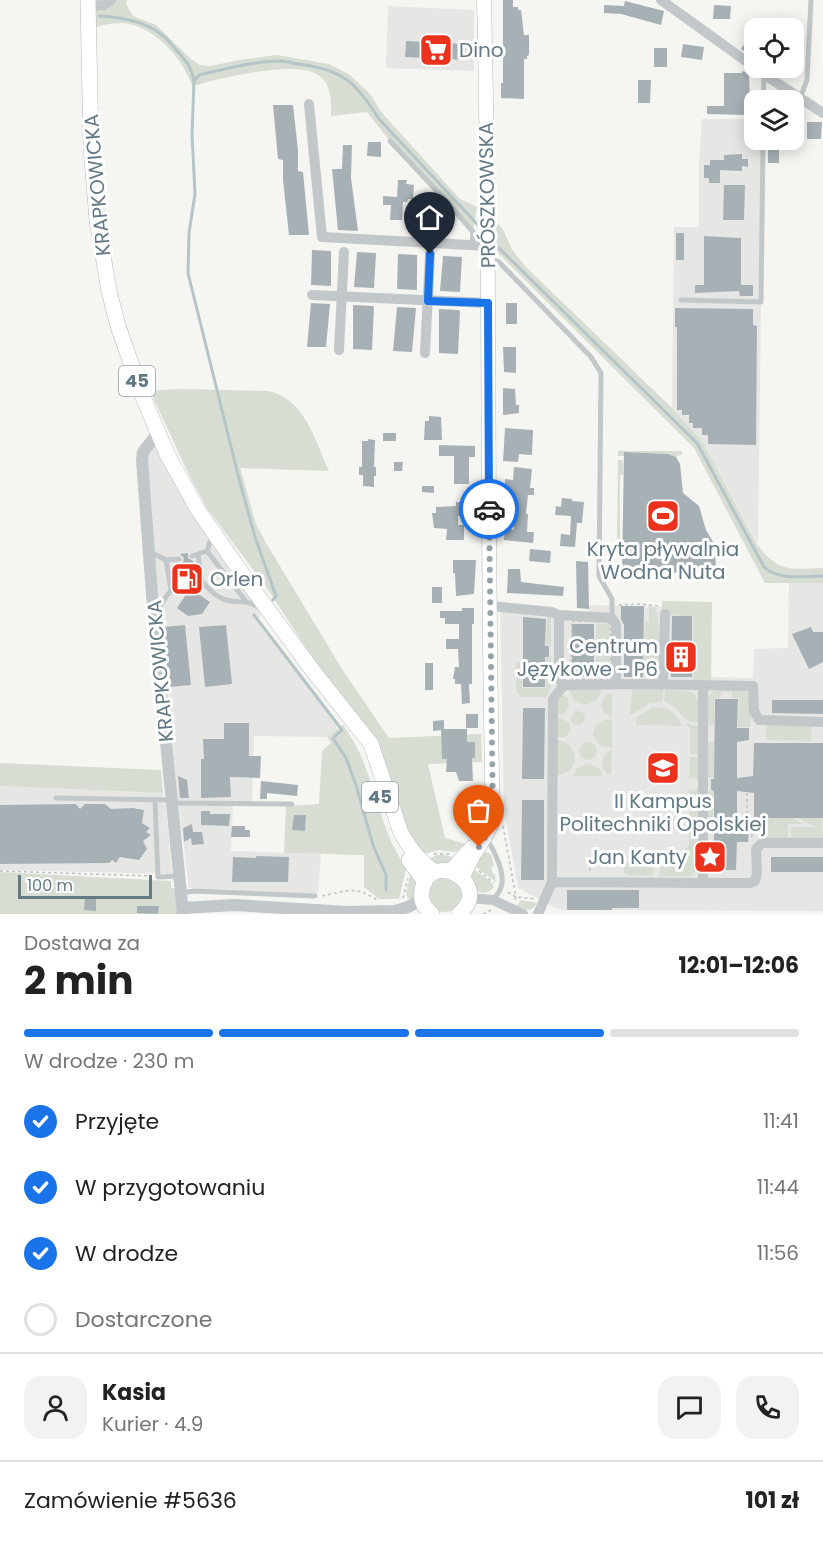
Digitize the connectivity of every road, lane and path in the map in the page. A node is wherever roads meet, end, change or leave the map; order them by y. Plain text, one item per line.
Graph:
1 (111, 0) edge
2 (483, 0) edge
3 (661, 0) edge
4 (811, 0) edge
5 (88, 3) edge
6 (744, 60) edge
7 (770, 78) edge
8 (788, 90) edge
9 (803, 90) edge
10 (804, 101) edge
11 (309, 104) dead end
12 (823, 113) edge
13 (390, 141) dead end
14 (762, 150) edge
15 (472, 245) junction
16 (344, 252) dead end
17 (488, 252) junction
18 (430, 254) dead end
19 (312, 295) dead end
20 (341, 297) junction
21 (681, 300) dead end
22 (428, 301) junction
23 (488, 303) junction
24 (339, 350) dead end
25 (425, 353) dead end
26 (158, 433) junction
27 (213, 531) junction
28 (207, 551) junction
29 (150, 552) junction
30 (179, 559) dead end
31 (166, 561) junction
32 (183, 585) dead end
33 (171, 589) junction
34 (245, 600) junction
35 (491, 606) junction
36 (619, 606) dead end
37 (154, 614) junction
38 (664, 614) joint
39 (559, 615) junction
40 (608, 617) junction
41 (279, 624) junction
42 (570, 652) joint
43 (616, 684) junction
44 (663, 684) junction
45 (564, 685) junction
46 (704, 686) junction
47 (823, 722) edge
48 (747, 793) dead end
49 (56, 798) dead end
50 (155, 801) junction
51 (172, 802) junction
52 (292, 804) dead end
53 (503, 826) dead end
54 (485, 836) junction
55 (823, 843) edge
56 (752, 849) dead end
57 (0, 871) edge
58 (436, 875) junction
59 (180, 876) junction
60 (158, 877) junction
61 (463, 879) junction
62 (552, 882) junction
63 (703, 883) junction
64 (181, 893) junction
65 (315, 896) joint
66 (493, 900) junction
67 (378, 901) dead end
68 (510, 907) junction
69 (463, 909) edge
70 (424, 910) edge
71 (183, 911) edge
72 (352, 913) edge
73 (523, 914) edge
74 (538, 914) edge

1 - 5 street
2 - 17 main road, PRÓSZKOWSKA
3 - 6 street
4 - 9 lane
5 - 26 main road, KRAPKOWICKA / 45
7 - 8 street
10 - 12 street
11 - 15 street
13 - 15 lane
14 - 21 lane
15 - 17 street
16 - 20 street
17 - 23 main road, PRÓSZKOWSKA
17 - 40 lane
18 - 22 street
19 - 20 street
20 - 22 street
20 - 24 street
22 - 23 street
22 - 25 street
23 - 35 main road, PRÓSZKOWSKA
26 - 27 main road, KRAPKOWICKA / 45
26 - 29 street, KRAPKOWICKA
27 - 28 lane
27 - 41 main road, KRAPKOWICKA / 45
28 - 34 lane
28 - 34 lane
29 - 31 lane
29 - 37 street, KRAPKOWICKA
30 - 31 lane
31 - 33 lane
32 - 33 lane
33 - 37 lane
34 - 41 lane
35 - 39 street
35 - 54 main road, PRÓSZKOWSKA
36 - 38 path
37 - 51 street, KRAPKOWICKA
38 - 44 street
39 - 40 street
39 - 45 street
40 - 43 street
41 - 58 main road, KRAPKOWICKA / 45
42 - 42 path
43 - 44 street
43 - 45 street
44 - 46 street
45 - 62 street
46 - 47 street
46 - 63 street
48 - 56 path
49 - 50 lane
50 - 51 lane
50 - 60 lane
51 - 52 lane
51 - 59 street, KRAPKOWICKA
53 - 68 path
54 - 58 main road
54 - 61 main road, PRÓSZKOWSKA
54 - 66 lane
55 - 63 street
57 - 60 path
58 - 61 main road, 45
58 - 70 main road
59 - 60 lane
59 - 64 street, KRAPKOWICKA
61 - 69 main road
62 - 63 street
62 - 74 street
64 - 65 lane
64 - 71 street, KRAPKOWICKA
65 - 67 path
66 - 68 street
66 - 69 street
68 - 73 street
70 - 72 street
71 - 72 street

